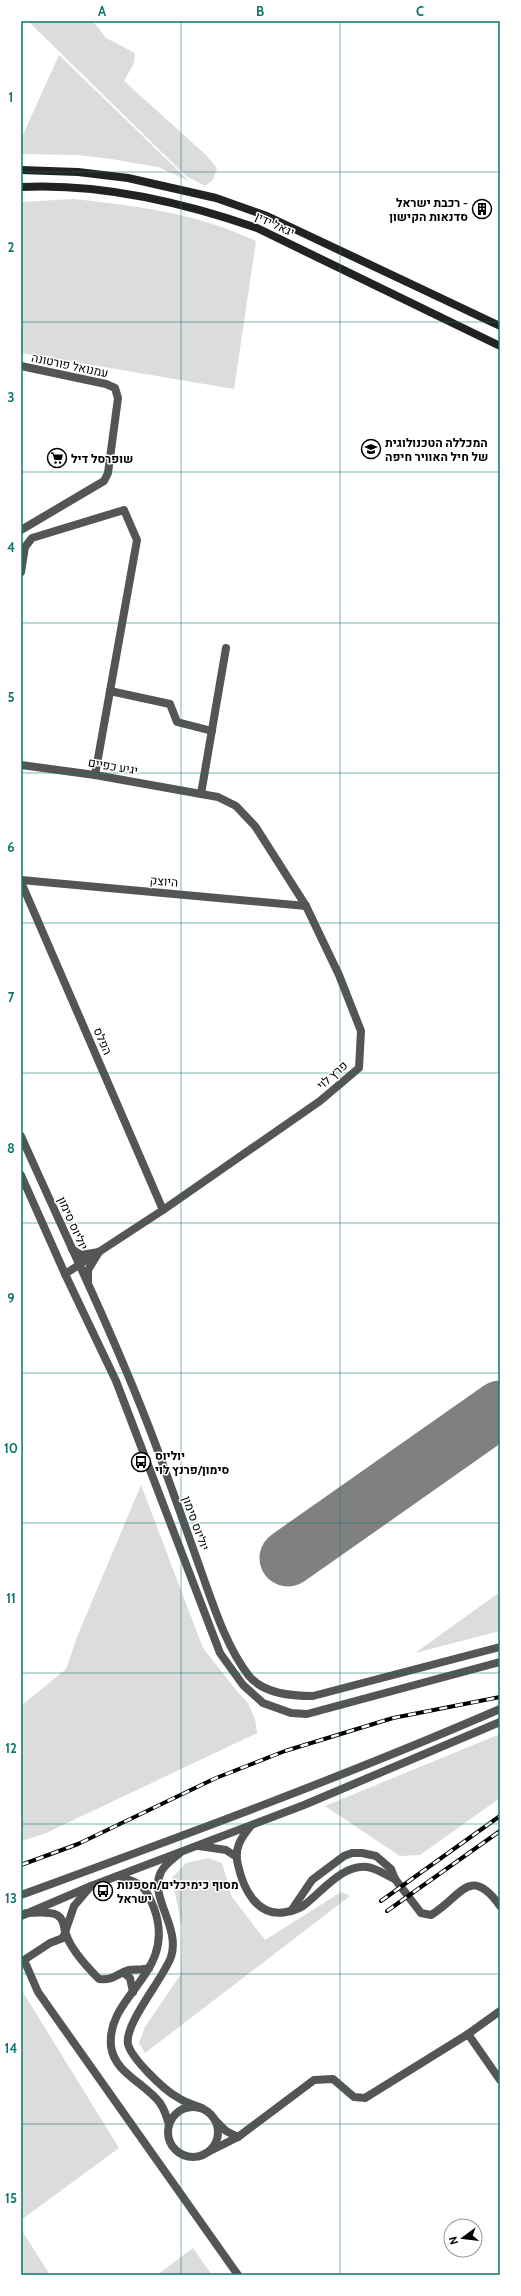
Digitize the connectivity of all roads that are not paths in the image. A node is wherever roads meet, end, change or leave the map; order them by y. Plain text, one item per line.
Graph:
1 (21, 170) edge
2 (21, 187) edge
3 (500, 326) edge
4 (500, 346) edge
5 (21, 366) edge
6 (21, 530) edge
7 (21, 572) edge
8 (226, 648) dead end
9 (110, 691) junction
10 (212, 732) junction
11 (21, 765) edge
12 (95, 775) junction
13 (201, 794) junction
14 (21, 881) edge
15 (306, 906) junction
16 (21, 1136) edge
17 (21, 1175) edge
18 (163, 1210) junction
19 (70, 1248) junction
20 (99, 1252) junction
21 (79, 1265) junction
22 (65, 1274) junction
23 (90, 1289) junction
24 (500, 1647) edge
25 (500, 1662) edge
26 (498, 1709) edge
27 (500, 1722) edge
28 (250, 1827) junction
29 (199, 1846) junction
30 (180, 1853) junction
31 (235, 1856) junction
32 (118, 1876) junction
33 (395, 1880) junction
34 (91, 1886) junction
35 (21, 1895) edge
36 (500, 1906) edge
37 (291, 1911) junction
38 (23, 1915) edge
39 (65, 1934) junction
40 (22, 1961) edge
41 (149, 1968) junction
42 (124, 1973) junction
43 (133, 1992) junction
44 (500, 2011) edge
45 (468, 2034) junction
46 (500, 2080) edge
47 (202, 2108) junction
48 (215, 2119) junction
49 (169, 2125) junction
50 (238, 2137) junction
51 (210, 2151) junction
52 (238, 2275) edge

1 - 3 main road, יגאל ידין
2 - 4 main road, יגאל ידין
5 - 6 street, עמנואל פורטונה
7 - 9 street
8 - 10 street
9 - 10 street
9 - 12 street
10 - 13 street
11 - 12 street, יגיע כפיים
12 - 13 street, יגיע כפיים
13 - 15 street, פרץ לוי
14 - 15 street, היוצק
14 - 18 street, הפלס
15 - 18 street, פרץ לוי
16 - 19 street, יוליוס סימון
17 - 22 street, יוליוס סימון
18 - 20 street, פרץ לוי
19 - 20 street
19 - 21 street, יוליוס סימון
20 - 21 street, פרץ לוי
20 - 23 street
21 - 22 street, פרץ לוי
21 - 23 street, יוליוס סימון
22 - 25 street, יוליוס סימון
23 - 24 street, יוליוס סימון
26 - 35 street
27 - 28 street
28 - 29 street
28 - 31 street
29 - 30 street
29 - 31 street
30 - 32 street
30 - 47 street
31 - 37 street
32 - 34 street
32 - 41 street
33 - 36 street
33 - 37 street
33 - 37 street
34 - 38 street
34 - 39 street
38 - 39 street
39 - 40 street
39 - 42 street
40 - 52 street
41 - 42 street
41 - 43 street
42 - 43 street
43 - 49 street
44 - 45 street
45 - 46 street
45 - 50 street
47 - 48 street
47 - 49 street
48 - 50 street
48 - 51 street
49 - 51 street
50 - 51 street

